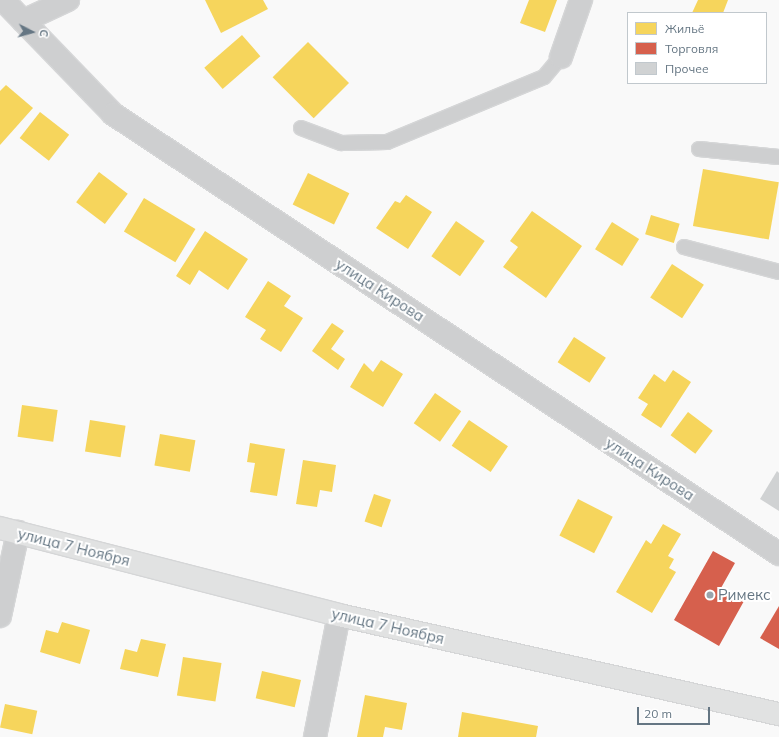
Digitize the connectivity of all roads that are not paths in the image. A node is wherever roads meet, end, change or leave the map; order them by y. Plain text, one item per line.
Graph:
1 (3, 0) edge
2 (68, 0) edge
3 (581, 0) edge
4 (23, 21) junction
5 (561, 57) joint
6 (302, 128) dead end
7 (699, 149) dead end
8 (779, 157) edge
9 (684, 247) dead end
10 (779, 272) edge
11 (9, 530) edge
12 (779, 554) edge
13 (339, 615) junction
14 (0, 616) edge
15 (779, 714) edge
16 (315, 737) edge

1 - 4 street, улица Кирова
2 - 4 street
3 - 5 street
4 - 12 street, улица Кирова
5 - 6 lane
7 - 8 lane
9 - 10 lane
11 - 13 main road, улица 7 Ноября
11 - 14 street
13 - 15 main road, улица 7 Ноября
13 - 16 street

